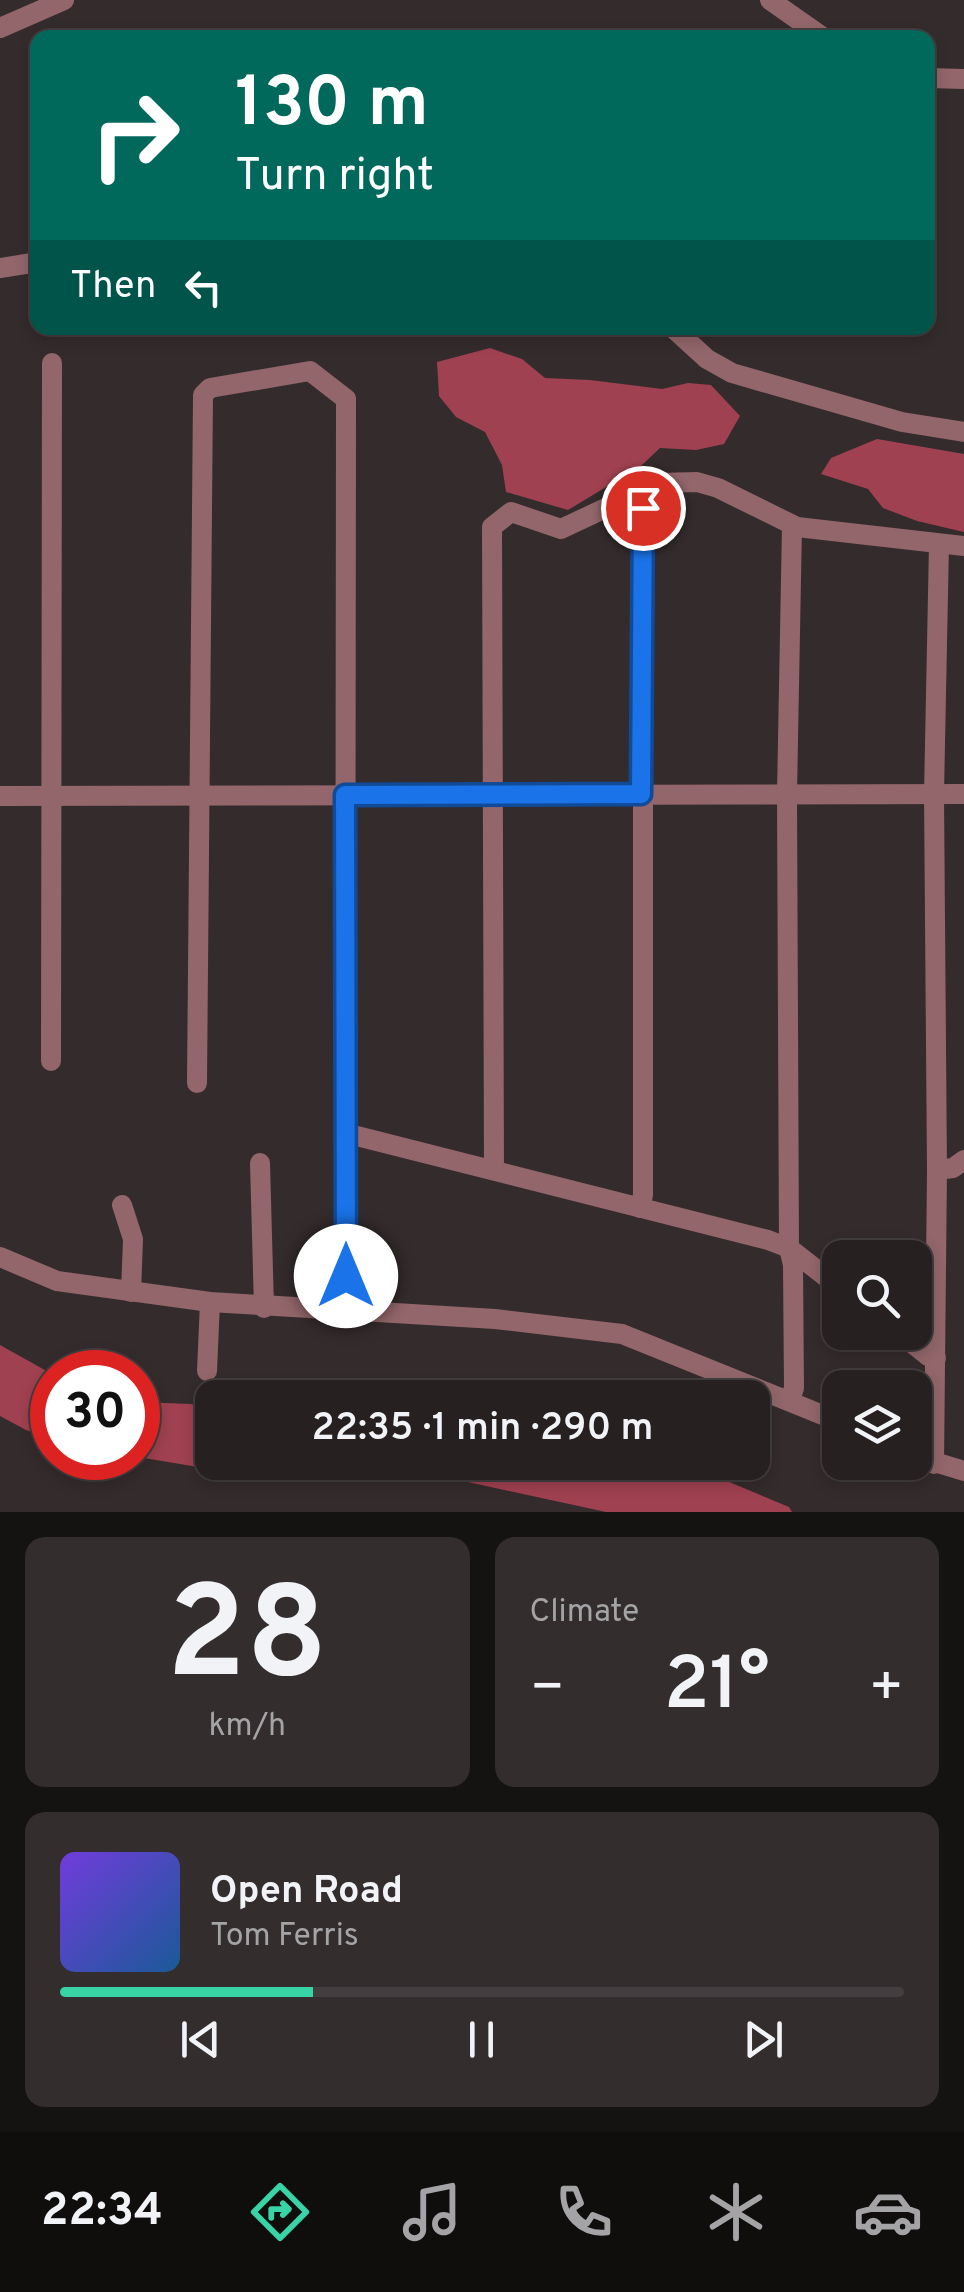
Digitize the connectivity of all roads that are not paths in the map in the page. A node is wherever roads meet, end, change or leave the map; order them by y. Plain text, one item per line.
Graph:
1 (64, 0) edge
2 (770, 0) edge
3 (0, 28) edge
4 (813, 30) edge
5 (935, 78) edge
6 (964, 80) edge
7 (30, 263) edge
8 (0, 268) edge
9 (681, 335) edge
10 (52, 363) dead end
11 (964, 432) edge
12 (637, 495) junction
13 (792, 525) junction
14 (939, 544) junction
15 (964, 546) edge
16 (50, 794) junction
17 (493, 794) junction
18 (641, 794) junction
19 (787, 794) junction
20 (934, 794) junction
21 (964, 794) edge
22 (200, 795) junction
23 (345, 795) junction
24 (0, 796) edge
25 (51, 1061) dead end
26 (197, 1083) dead end
27 (345, 1132) junction
28 (964, 1160) edge
29 (260, 1163) dead end
30 (494, 1170) junction
31 (937, 1170) junction
32 (122, 1205) dead end
33 (640, 1208) junction
34 (788, 1248) junction
35 (0, 1257) edge
36 (822, 1274) edge
37 (130, 1292) junction
38 (210, 1302) junction
39 (264, 1308) junction
40 (346, 1312) junction
41 (920, 1350) edge
42 (936, 1358) junction
43 (207, 1372) dead end
44 (932, 1395) edge
45 (790, 1400) junction
46 (822, 1414) edge
47 (932, 1462) edge
48 (964, 1470) edge

1 - 3 street
2 - 4 street
5 - 6 street
7 - 8 street
9 - 11 street
10 - 16 street
12 - 13 street
12 - 17 street
12 - 18 street
13 - 14 street
13 - 19 street
14 - 15 street
14 - 20 street
16 - 22 street
16 - 24 street
16 - 25 street
17 - 18 street
17 - 23 street
17 - 30 street
18 - 19 street
18 - 33 street
19 - 20 street
19 - 34 street
20 - 21 street
20 - 31 street
22 - 23 street
22 - 23 street
22 - 26 street
23 - 27 street
27 - 30 street
27 - 40 street
28 - 31 street
29 - 39 street
30 - 33 street
31 - 42 street
32 - 37 street
33 - 34 street
34 - 36 street
34 - 45 street
35 - 37 street
37 - 38 street
38 - 39 street
38 - 43 street
39 - 40 street
40 - 45 street
41 - 42 street
42 - 44 street
45 - 46 street
47 - 48 street

